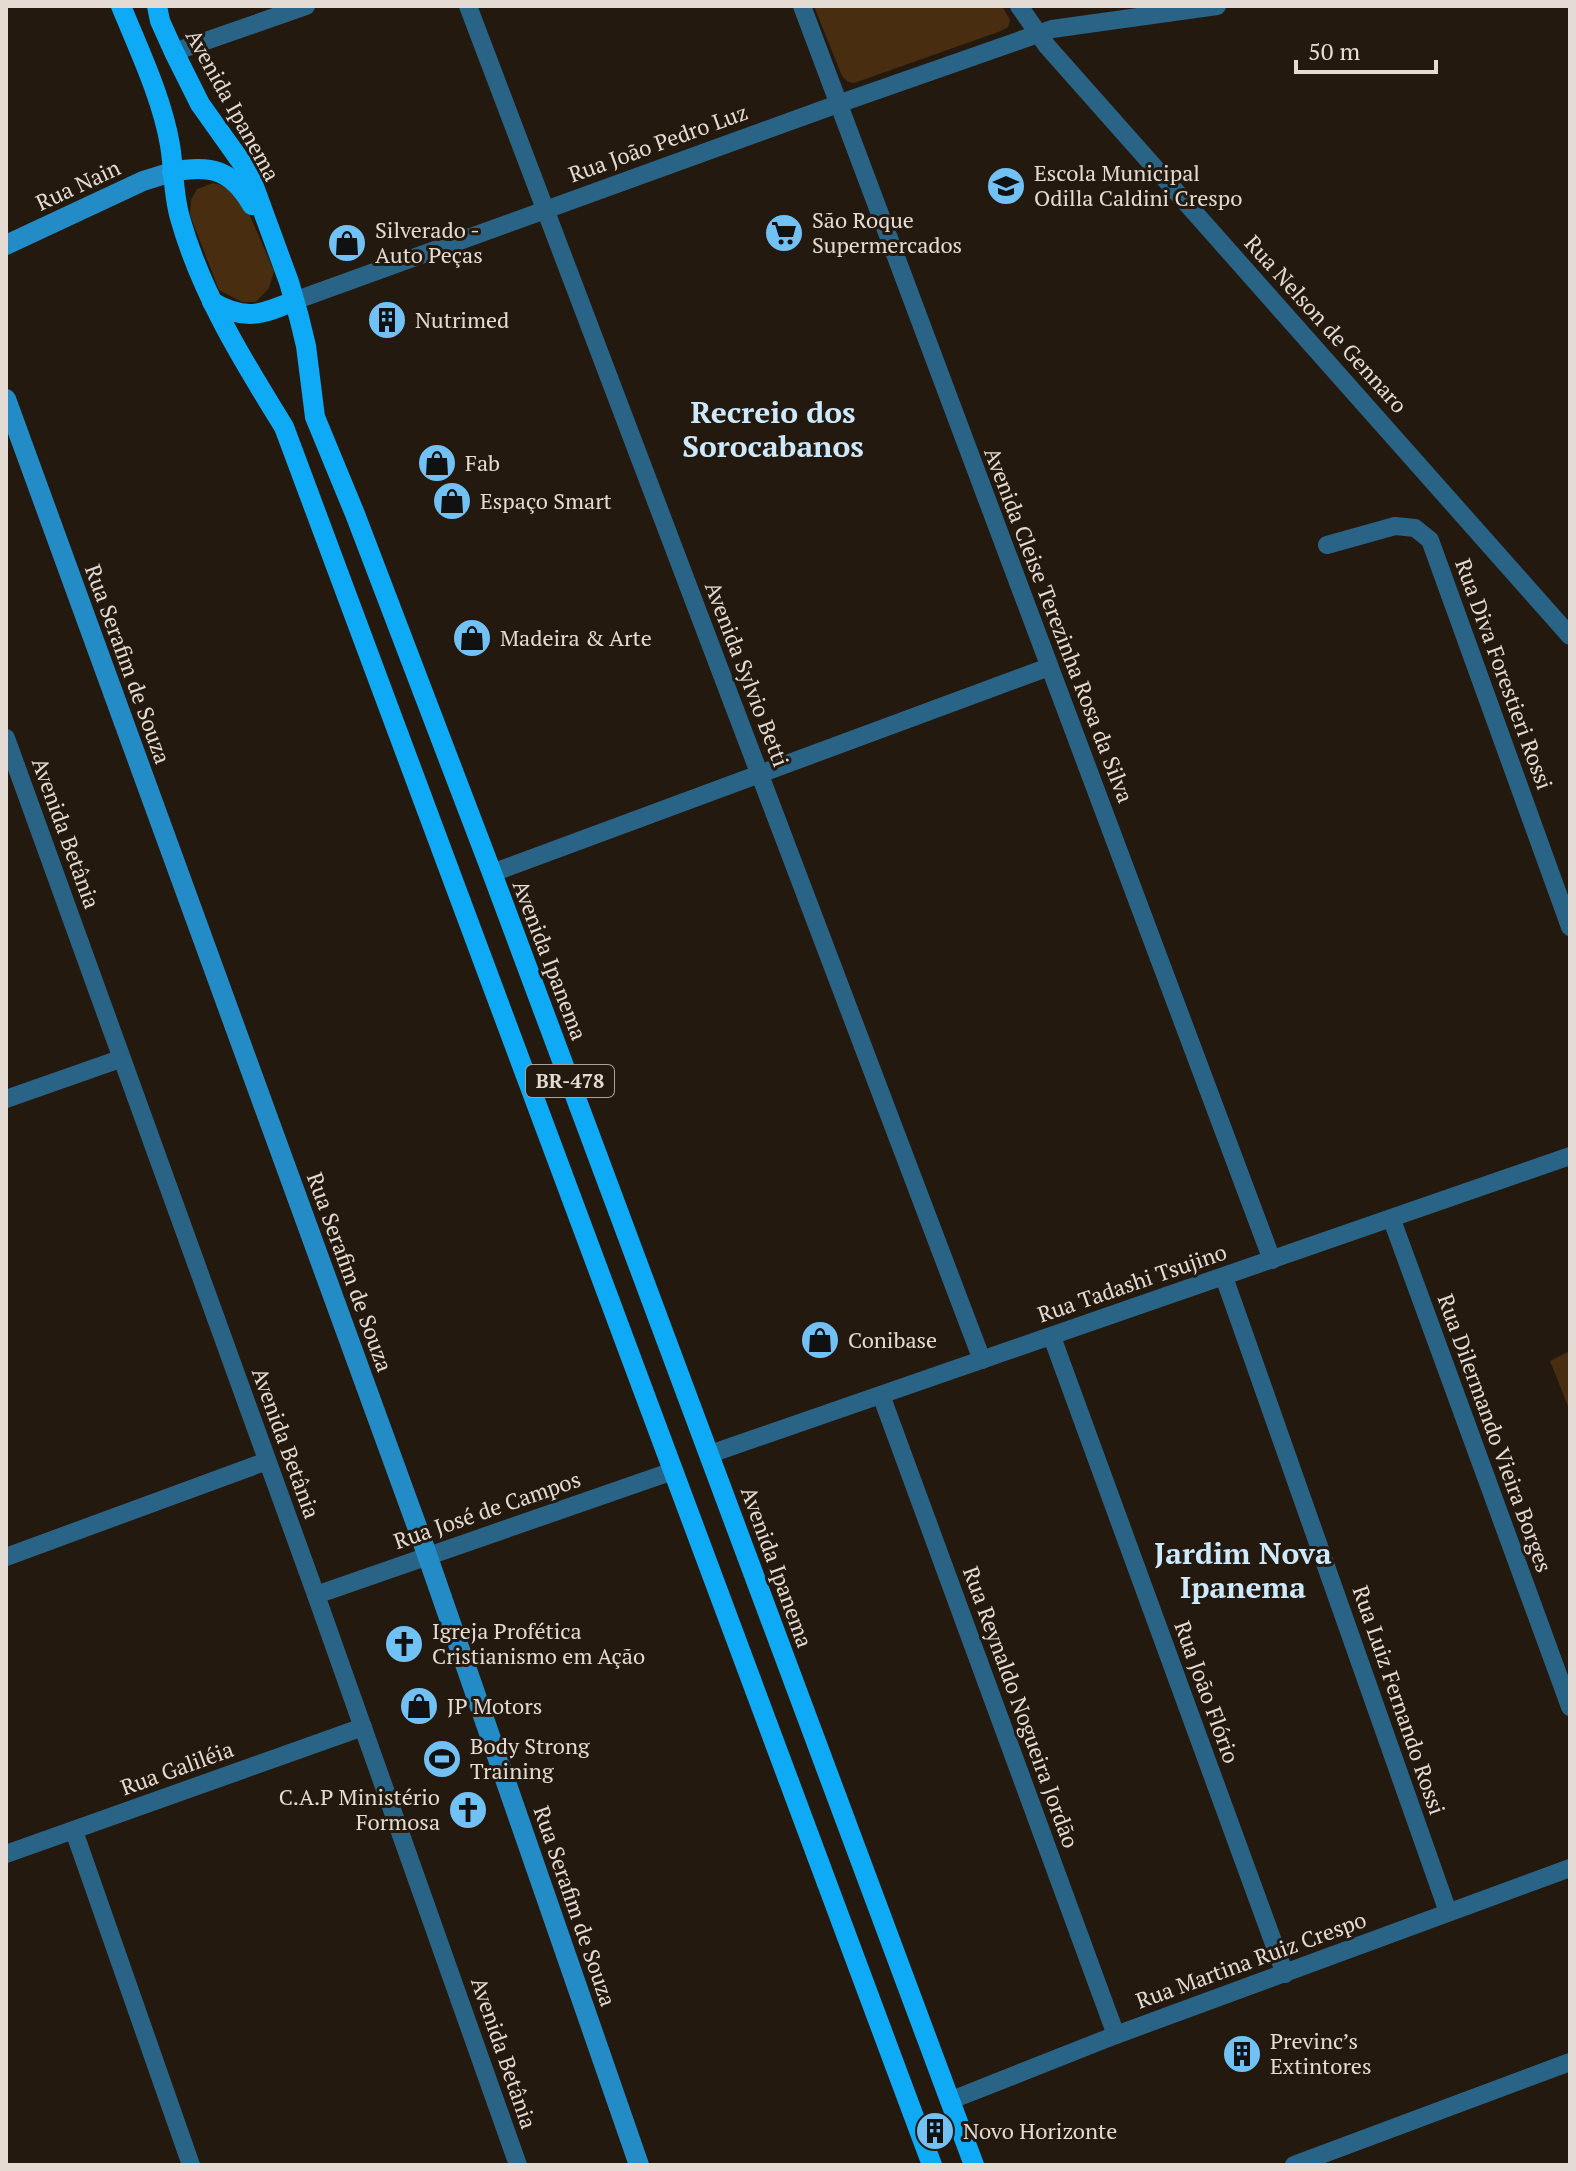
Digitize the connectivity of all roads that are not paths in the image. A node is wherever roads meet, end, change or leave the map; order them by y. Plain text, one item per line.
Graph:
1 (121, 6) edge
2 (157, 6) edge
3 (306, 6) edge
4 (468, 6) edge
5 (802, 6) edge
6 (1019, 6) edge
7 (1217, 6) edge
8 (1040, 33) junction
9 (174, 52) junction
10 (838, 104) junction
11 (172, 172) junction
12 (545, 209) junction
13 (6, 245) edge
14 (280, 258) junction
15 (294, 301) junction
16 (212, 302) junction
17 (6, 399) edge
18 (1327, 545) dead end
19 (1570, 636) edge
20 (1049, 667) junction
21 (6, 738) edge
22 (759, 774) junction
23 (492, 873) junction
24 (1570, 927) edge
25 (120, 1059) junction
26 (6, 1099) edge
27 (1570, 1156) edge
28 (1392, 1220) junction
29 (1272, 1260) junction
30 (1224, 1277) junction
31 (1052, 1337) junction
32 (982, 1360) junction
33 (881, 1395) junction
34 (710, 1454) junction
35 (267, 1461) junction
36 (673, 1471) junction
37 (427, 1555) junction
38 (6, 1557) edge
39 (316, 1595) junction
40 (1570, 1707) edge
41 (363, 1727) junction
42 (74, 1831) junction
43 (6, 1854) edge
44 (1570, 1868) edge
45 (1448, 1912) junction
46 (1285, 1974) junction
47 (1116, 2035) junction
48 (1570, 2062) edge
49 (949, 2101) junction
50 (191, 2165) edge
51 (518, 2165) edge
52 (639, 2165) edge
53 (932, 2165) edge
54 (974, 2165) edge
55 (1294, 2165) edge

1 - 11 main road, BR-478
2 - 9 main road, Avenida Ipanema / BR-478
3 - 9 street
4 - 12 street, Avenida Sylvio Betti
5 - 10 street, Avenida Cleise Terezinha Rosa da Silva
6 - 8 street, Rua Nelson de Gennaro
7 - 8 street, Rua João Pedro Luz
8 - 10 street, Rua João Pedro Luz
8 - 19 street, Rua Nelson de Gennaro
9 - 14 main road, Avenida Ipanema / BR-478
10 - 12 street, Rua João Pedro Luz
10 - 20 street, Avenida Cleise Terezinha Rosa da Silva
11 - 13 street, Rua Nain
11 - 14 main road
11 - 16 main road, BR-478
12 - 15 street, Rua João Pedro Luz
12 - 22 street, Avenida Sylvio Betti
14 - 15 main road, Avenida Ipanema / BR-478
15 - 16 main road
15 - 23 main road, Avenida Ipanema / BR-478
16 - 36 main road, BR-478
17 - 37 street, Rua Serafim de Souza
18 - 24 street, Rua Diva Forestieri Rossi
20 - 22 street
20 - 29 street, Avenida Cleise Terezinha Rosa da Silva
21 - 25 street, Avenida Betânia
22 - 23 street
22 - 32 street, Avenida Sylvio Betti
23 - 34 main road, Avenida Ipanema / BR-478
25 - 26 street
25 - 35 street, Avenida Betânia
27 - 28 street, Rua Tadashi Tsujino
28 - 29 street, Rua Tadashi Tsujino
28 - 40 street, Rua Dilermando Vieira Borges
29 - 30 street, Rua Tadashi Tsujino
30 - 31 street, Rua Tadashi Tsujino
30 - 45 street, Rua Luiz Fernando Rossi
31 - 32 street, Rua Tadashi Tsujino
31 - 46 street, Rua João Flório
32 - 33 street, Rua Tadashi Tsujino
33 - 34 street, Rua Tadashi Tsujino
33 - 47 street, Rua Reynaldo Nogueira Jordão
34 - 49 main road, Avenida Ipanema / BR-478
35 - 38 street
35 - 39 street, Avenida Betânia
36 - 37 street, Rua José de Campos
36 - 53 main road, BR-478
37 - 39 street, Rua José de Campos
37 - 52 street, Rua Serafim de Souza
39 - 41 street, Avenida Betânia
41 - 42 street, Rua Galiléia
41 - 51 street, Avenida Betânia
42 - 43 street, Rua Galiléia
42 - 50 street
44 - 45 street, Rua Martina Ruiz Crespo
45 - 46 street, Rua Martina Ruiz Crespo
46 - 47 street, Rua Martina Ruiz Crespo
47 - 49 street, Rua Martina Ruiz Crespo
48 - 55 street
49 - 54 main road, Avenida Ipanema / BR-478

